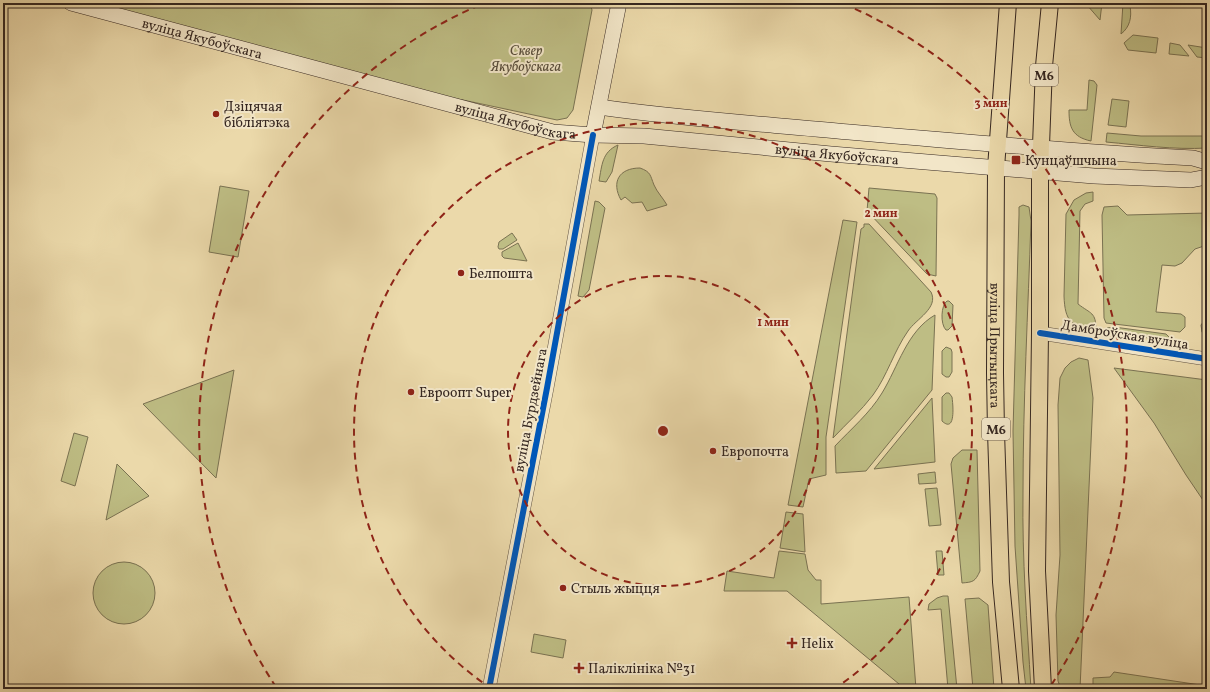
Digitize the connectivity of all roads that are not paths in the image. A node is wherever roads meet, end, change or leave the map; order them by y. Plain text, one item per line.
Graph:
1 (71, 3) edge
2 (619, 3) edge
3 (1008, 3) edge
4 (1050, 3) edge
5 (599, 107) junction
6 (593, 135) junction
7 (997, 145) junction
8 (1041, 147) junction
9 (1207, 162) edge
10 (996, 168) junction
11 (1040, 172) junction
12 (1207, 177) edge
13 (1040, 333) junction
14 (1207, 358) edge
15 (489, 689) edge
16 (1010, 689) edge
17 (1043, 689) edge

1 - 6 main road, вуліца Якубоўскага
2 - 5 main road, вуліца Бурдзейнага
3 - 7 main road, вуліца Прытыцкага / М6
4 - 8 main road, М6
5 - 6 main road, вуліца Бурдзейнага
5 - 7 main road, вуліца Якубоўскага
6 - 10 main road, вуліца Якубоўскага
6 - 15 street, вуліца Бурдзейнага
7 - 8 main road, вуліца Якубоўскага
7 - 10 main road, вуліца Прытыцкага / М6
8 - 9 main road, вуліца Якубоўскага
8 - 11 main road, М6
10 - 11 main road, вуліца Якубоўскага
10 - 16 main road, вуліца Прытыцкага / М6
11 - 12 main road, вуліца Якубоўскага
11 - 13 main road, М6
13 - 14 street, Дамброўская вуліца
13 - 17 main road, М6

